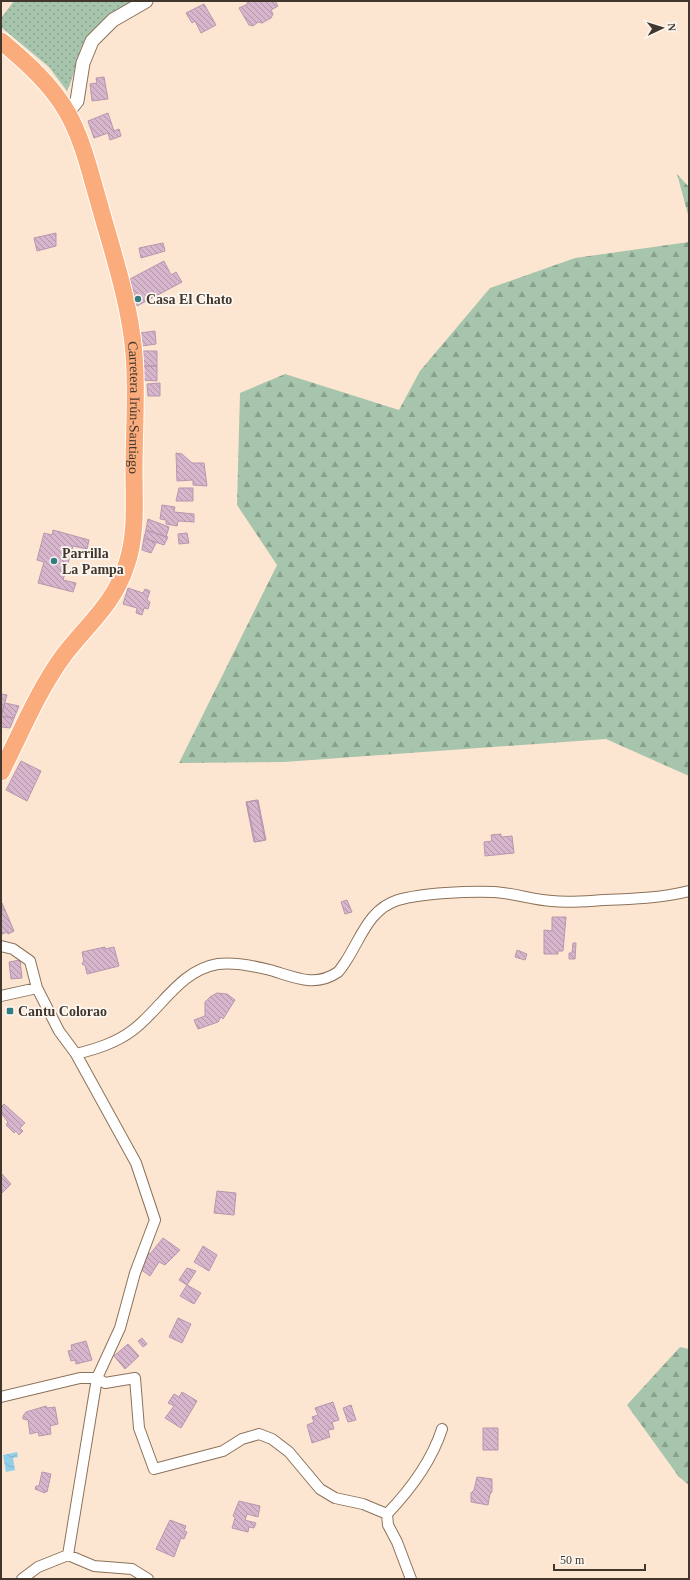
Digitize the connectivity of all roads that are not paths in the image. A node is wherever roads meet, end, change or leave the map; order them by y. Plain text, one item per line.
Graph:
1 (146, 1) edge
2 (1, 42) edge
3 (67, 113) junction
4 (1, 772) edge
5 (689, 891) edge
6 (1, 946) edge
7 (37, 988) junction
8 (1, 996) edge
9 (76, 1054) junction
10 (97, 1378) junction
11 (1, 1397) edge
12 (442, 1430) dead end
13 (387, 1514) junction
14 (68, 1556) junction
15 (22, 1579) edge
16 (148, 1579) edge
17 (411, 1579) edge

1 - 3 street
2 - 3 highway, Carretera Irún-Santiago
3 - 4 highway, Carretera Irún-Santiago
5 - 9 street
6 - 7 street
7 - 8 street
7 - 9 street
9 - 10 street
10 - 11 street
10 - 13 street
10 - 14 street
12 - 13 street
13 - 17 street
14 - 15 street
14 - 16 street

